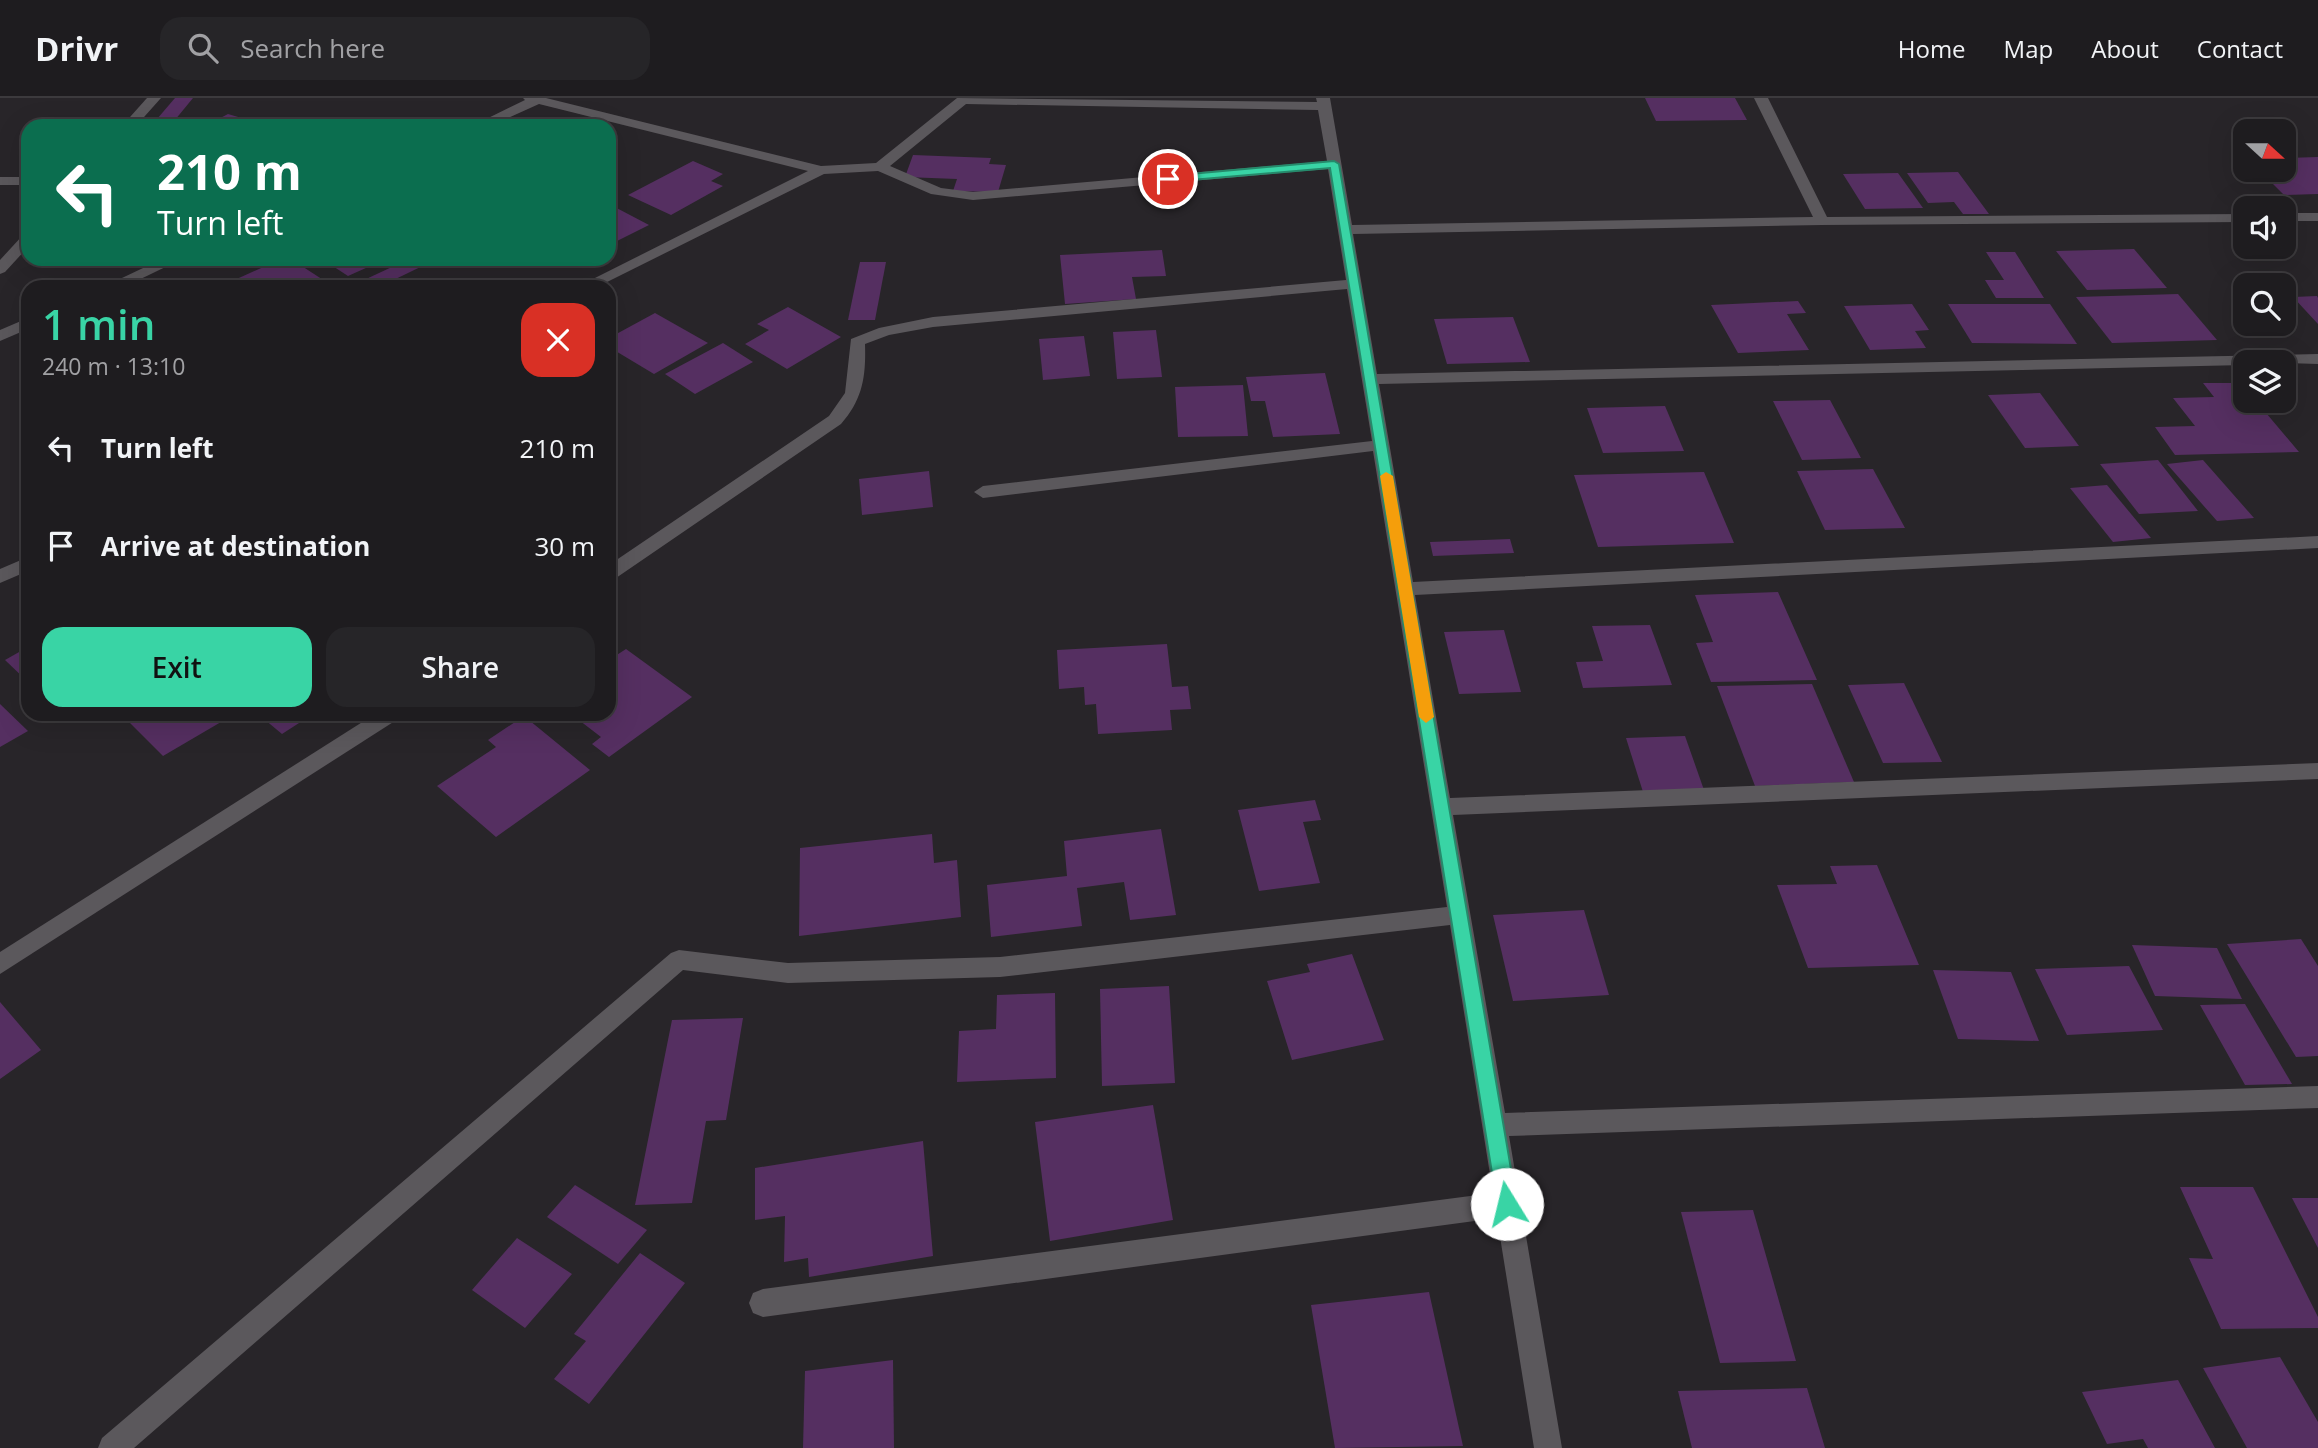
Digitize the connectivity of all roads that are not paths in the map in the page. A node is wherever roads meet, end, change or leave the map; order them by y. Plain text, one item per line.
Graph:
1 (154, 98) edge
2 (1760, 98) edge
3 (533, 99) edge
4 (964, 99) edge
5 (1324, 102) edge
6 (134, 119) edge
7 (493, 119) edge
8 (614, 119) edge
9 (616, 119) edge
10 (1334, 164) junction
11 (880, 167) junction
12 (821, 170) junction
13 (0, 181) edge
14 (21, 181) edge
15 (2296, 217) edge
16 (2318, 217) edge
17 (2233, 218) edge
18 (1822, 221) junction
19 (1345, 230) junction
20 (21, 246) edge
21 (159, 266) edge
22 (0, 269) edge
23 (127, 280) edge
24 (599, 280) edge
25 (1354, 284) junction
26 (21, 326) edge
27 (0, 336) edge
28 (2318, 359) edge
29 (1370, 379) junction
30 (1381, 445) junction
31 (983, 492) dead end
32 (2318, 542) edge
33 (21, 566) edge
34 (616, 568) edge
35 (0, 577) edge
36 (1405, 589) junction
37 (380, 721) edge
38 (2318, 771) edge
39 (1441, 807) junction
40 (1459, 915) junction
41 (0, 964) edge
42 (2318, 1097) edge
43 (1494, 1125) junction
44 (1507, 1204) junction
45 (763, 1303) dead end
46 (111, 1448) edge
47 (1548, 1448) edge

1 - 6 street
2 - 18 street
3 - 7 street
3 - 8 street
4 - 5 street
4 - 11 street
5 - 10 street
9 - 12 street
10 - 11 street
10 - 19 street
11 - 12 street
12 - 24 street
13 - 14 street
15 - 16 street
17 - 18 street
18 - 19 street
19 - 25 street
20 - 22 street
21 - 23 street
25 - 29 street
25 - 34 street
26 - 27 street
28 - 29 street
29 - 30 street
30 - 31 street
30 - 36 street
32 - 36 street
33 - 35 street
36 - 39 street
37 - 41 street
38 - 39 street
39 - 40 street
40 - 43 street
40 - 46 street
42 - 43 street
43 - 44 street
44 - 45 street
44 - 47 street

